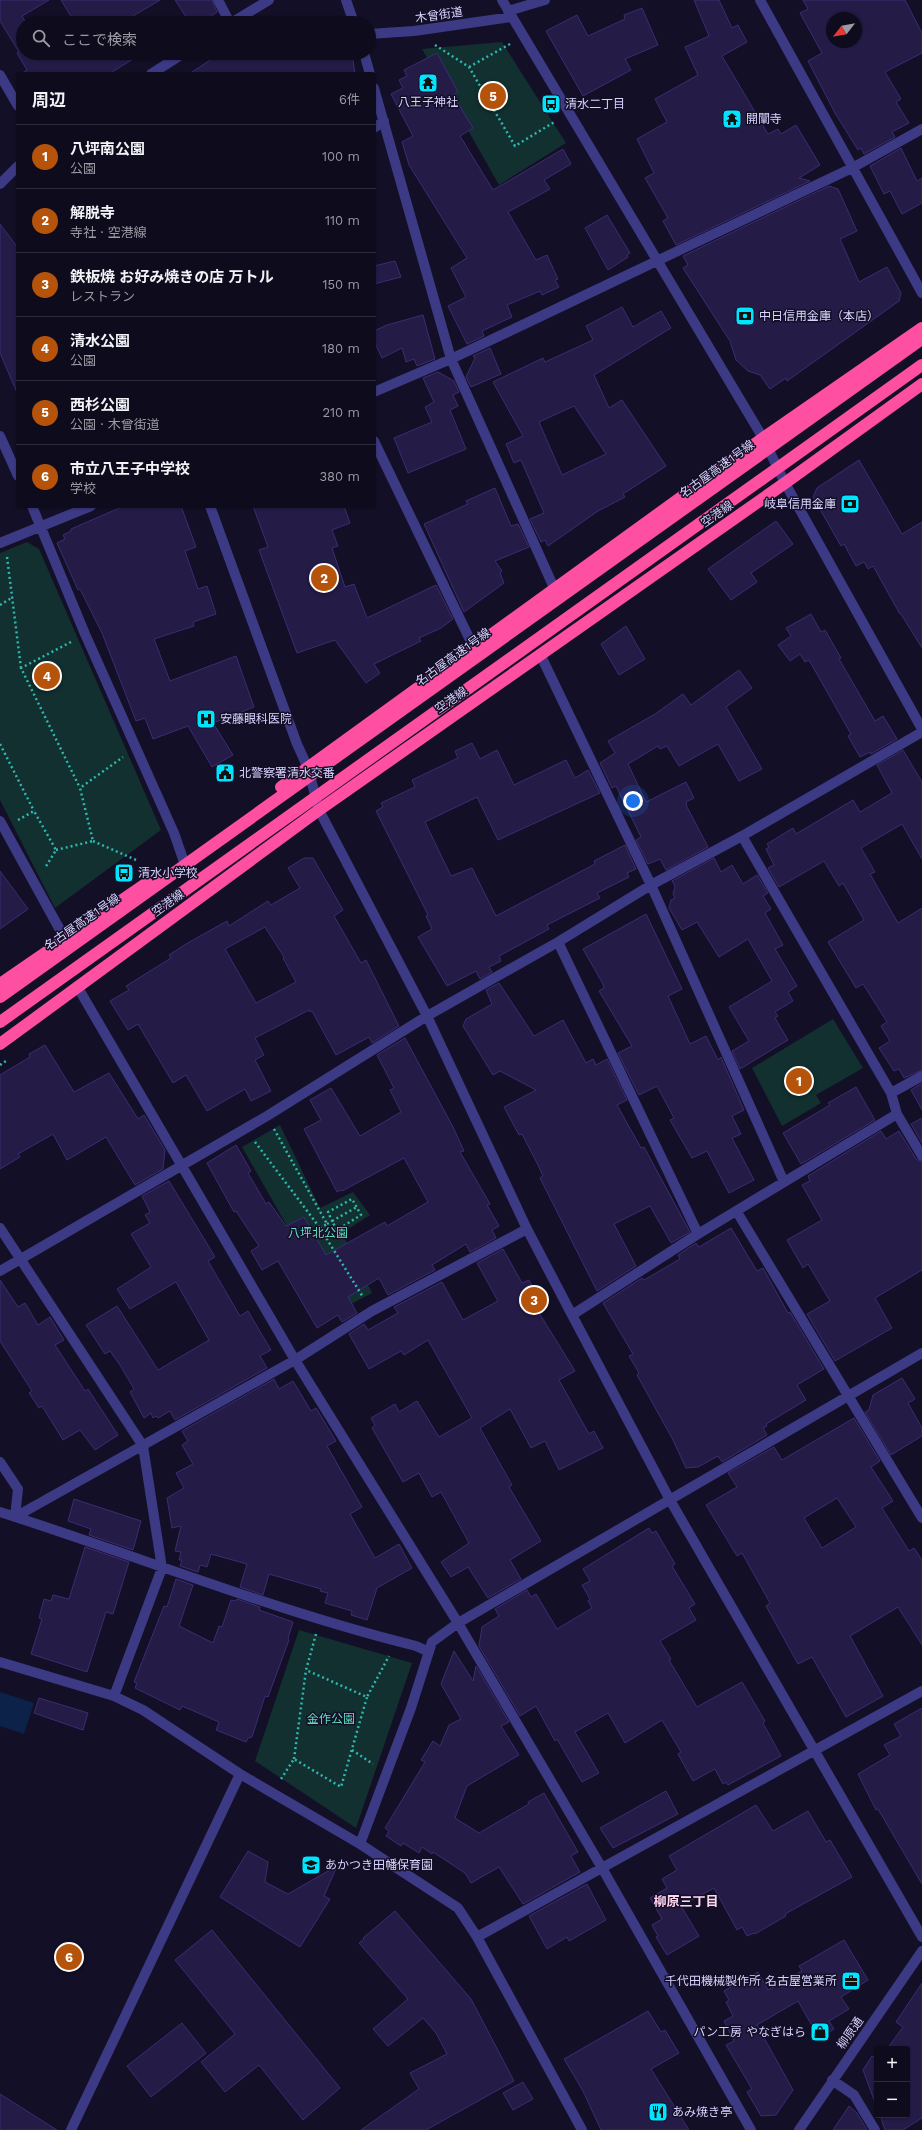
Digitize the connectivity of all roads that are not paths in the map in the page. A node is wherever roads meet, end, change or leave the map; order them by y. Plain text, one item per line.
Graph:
1 (218, 0) edge
2 (269, 0) edge
3 (346, 0) edge
4 (502, 0) edge
5 (545, 0) edge
6 (760, 0) edge
7 (510, 14) junction
8 (227, 16) edge
9 (243, 16) edge
10 (352, 16) edge
11 (376, 34) edge
12 (173, 60) edge
13 (366, 60) edge
14 (154, 72) edge
15 (369, 72) edge
16 (0, 75) edge
17 (376, 95) edge
18 (16, 103) edge
19 (384, 121) junction
20 (376, 127) edge
21 (922, 129) edge
22 (16, 168) edge
23 (852, 168) junction
24 (0, 184) edge
25 (658, 261) junction
26 (922, 293) edge
27 (922, 328) edge
28 (922, 339) edge
29 (451, 359) junction
30 (922, 364) edge
31 (922, 384) edge
32 (376, 391) edge
33 (0, 436) edge
34 (763, 438) junction
35 (376, 445) edge
36 (16, 472) edge
37 (784, 483) junction
38 (33, 508) edge
39 (87, 508) edge
40 (211, 508) edge
41 (41, 526) junction
42 (3, 542) edge
43 (555, 590) junction
44 (474, 648) junction
45 (540, 654) junction
46 (922, 730) edge
47 (308, 768) junction
48 (319, 810) junction
49 (2, 825) edge
50 (742, 836) junction
51 (183, 859) junction
52 (651, 885) junction
53 (64, 939) junction
54 (558, 942) junction
55 (0, 984) edge
56 (77, 986) junction
57 (0, 997) edge
58 (427, 1016) junction
59 (0, 1022) edge
60 (0, 1044) edge
61 (922, 1076) edge
62 (892, 1093) junction
63 (897, 1114) junction
64 (922, 1156) edge
65 (182, 1164) junction
66 (784, 1182) junction
67 (738, 1212) junction
68 (0, 1228) edge
69 (527, 1229) junction
70 (698, 1234) junction
71 (20, 1258) junction
72 (0, 1271) edge
73 (572, 1315) junction
74 (922, 1354) edge
75 (295, 1360) junction
76 (850, 1396) junction
77 (143, 1446) junction
78 (0, 1462) edge
79 (670, 1500) junction
80 (0, 1512) edge
81 (16, 1517) junction
82 (922, 1518) edge
83 (162, 1568) junction
84 (458, 1623) junction
85 (429, 1652) junction
86 (0, 1662) edge
87 (922, 1691) edge
88 (114, 1696) junction
89 (815, 1751) junction
90 (240, 1774) junction
91 (360, 1844) junction
92 (602, 1868) junction
93 (477, 1937) junction
94 (922, 1937) edge
95 (922, 1951) edge
96 (832, 2080) junction
97 (71, 2130) edge
98 (582, 2130) edge
99 (751, 2130) edge
100 (799, 2130) edge
101 (875, 2130) edge

1 - 8 street
2 - 9 street
3 - 10 street
4 - 7 street
5 - 7 street, 木曾街道
6 - 23 street
7 - 11 street, 木曾街道
7 - 25 street
12 - 14 street
13 - 15 street
16 - 18 street
17 - 19 street
19 - 20 street
19 - 29 street
21 - 23 street
22 - 24 street
23 - 25 street
23 - 26 street
25 - 29 street
25 - 34 street
27 - 34 highway
28 - 57 highway, 名古屋高速1号線
29 - 32 street
29 - 43 street
30 - 59 highway
31 - 37 highway, 空港線
33 - 36 street
34 - 37 street
34 - 43 highway
35 - 44 street
37 - 45 highway, 空港線
37 - 46 street
38 - 41 street
39 - 41 street
40 - 47 street
41 - 42 street
41 - 51 street
43 - 44 highway
44 - 47 highway
45 - 48 highway, 空港線
45 - 52 street
46 - 50 street
47 - 48 street
47 - 51 highway
48 - 56 highway, 空港線
48 - 58 street
49 - 53 street
50 - 52 street
50 - 62 street
51 - 53 highway
52 - 54 street
52 - 66 street
53 - 55 highway
54 - 58 street
54 - 70 street
56 - 60 highway, 空港線
56 - 65 street
58 - 65 street
58 - 69 street
61 - 62 street
62 - 63 street
63 - 64 street
63 - 66 street
65 - 71 street
65 - 75 street
66 - 67 street
67 - 70 street
67 - 76 street
68 - 71 street
69 - 73 street
69 - 75 street
70 - 73 street
71 - 72 street
71 - 77 street
73 - 79 street
74 - 76 street
75 - 77 street
75 - 84 street
76 - 79 street
76 - 82 street
77 - 81 street
77 - 83 street
78 - 81 street
79 - 84 street
79 - 89 street
80 - 81 street
81 - 83 street
83 - 85 street
83 - 88 street
84 - 85 street
84 - 92 street
85 - 91 street
86 - 88 street
87 - 89 street
88 - 90 street
89 - 92 street
89 - 94 street
90 - 91 street
90 - 97 street
91 - 93 street
92 - 93 street
92 - 99 street
93 - 98 street
95 - 96 street, 柳原通
96 - 100 street, 柳原通
96 - 101 street

